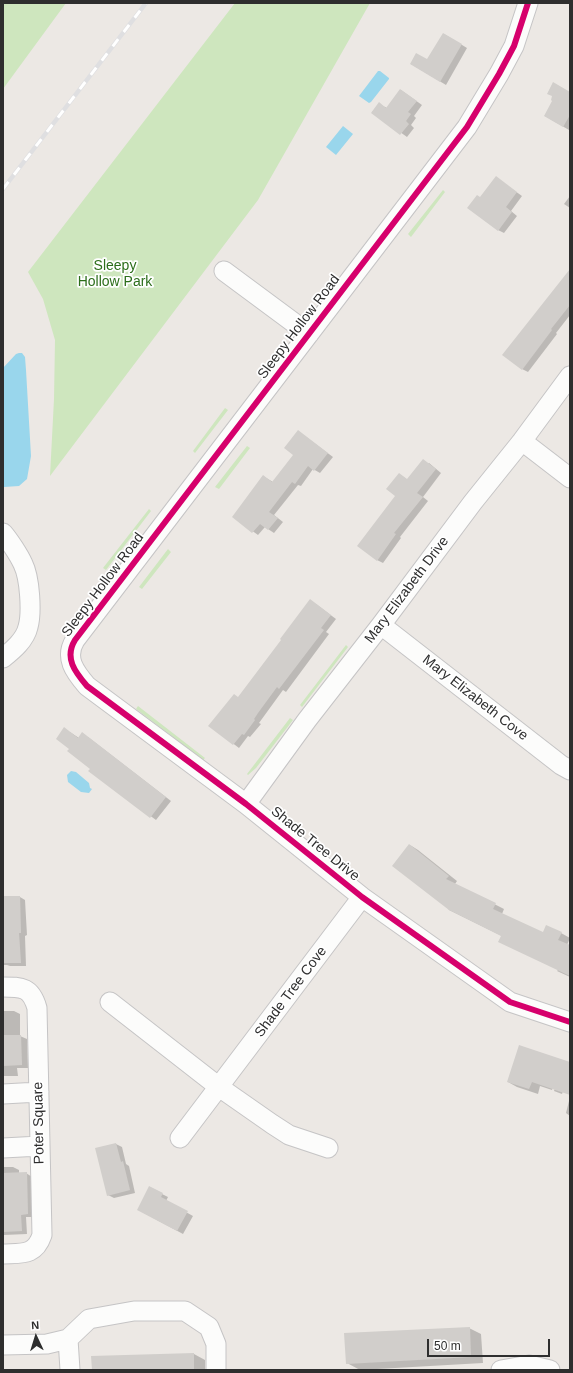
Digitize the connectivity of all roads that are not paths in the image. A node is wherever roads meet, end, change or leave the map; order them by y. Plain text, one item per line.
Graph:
1 (528, 3) edge
2 (224, 271) dead end
3 (309, 334) junction
4 (570, 376) edge
5 (522, 441) junction
6 (570, 478) edge
7 (3, 533) edge
8 (381, 625) junction
9 (69, 653) joint
10 (3, 658) edge
11 (570, 770) edge
12 (246, 804) junction
13 (362, 898) junction
14 (3, 987) edge
15 (110, 1002) dead end
16 (570, 1022) edge
17 (219, 1087) junction
18 (39, 1092) junction
19 (3, 1094) edge
20 (180, 1138) dead end
21 (40, 1146) junction
22 (3, 1148) edge
23 (328, 1148) dead end
24 (3, 1254) edge
25 (68, 1339) junction
26 (3, 1345) edge
27 (70, 1370) edge
28 (216, 1370) edge
29 (501, 1370) edge
30 (550, 1370) edge

1 - 3 street, Sleepy Hollow Road
2 - 3 street
3 - 9 street, Sleepy Hollow Road
4 - 5 street, Mary Elizabeth Drive
5 - 6 street
5 - 8 street, Mary Elizabeth Drive
7 - 10 street
8 - 11 street, Mary Elizabeth Cove
8 - 12 street, Mary Elizabeth Drive
9 - 12 street, Shade Tree Drive
12 - 13 street, Shade Tree Drive
13 - 16 street, Shade Tree Drive
13 - 17 street, Shade Tree Cove
14 - 18 street, Poter Square
15 - 17 street
17 - 20 street, Shade Tree Cove
17 - 23 street
18 - 19 street
18 - 21 street, Poter Square
21 - 22 street
21 - 24 street, Poter Square
25 - 26 street
25 - 27 street
25 - 28 street
29 - 30 street

